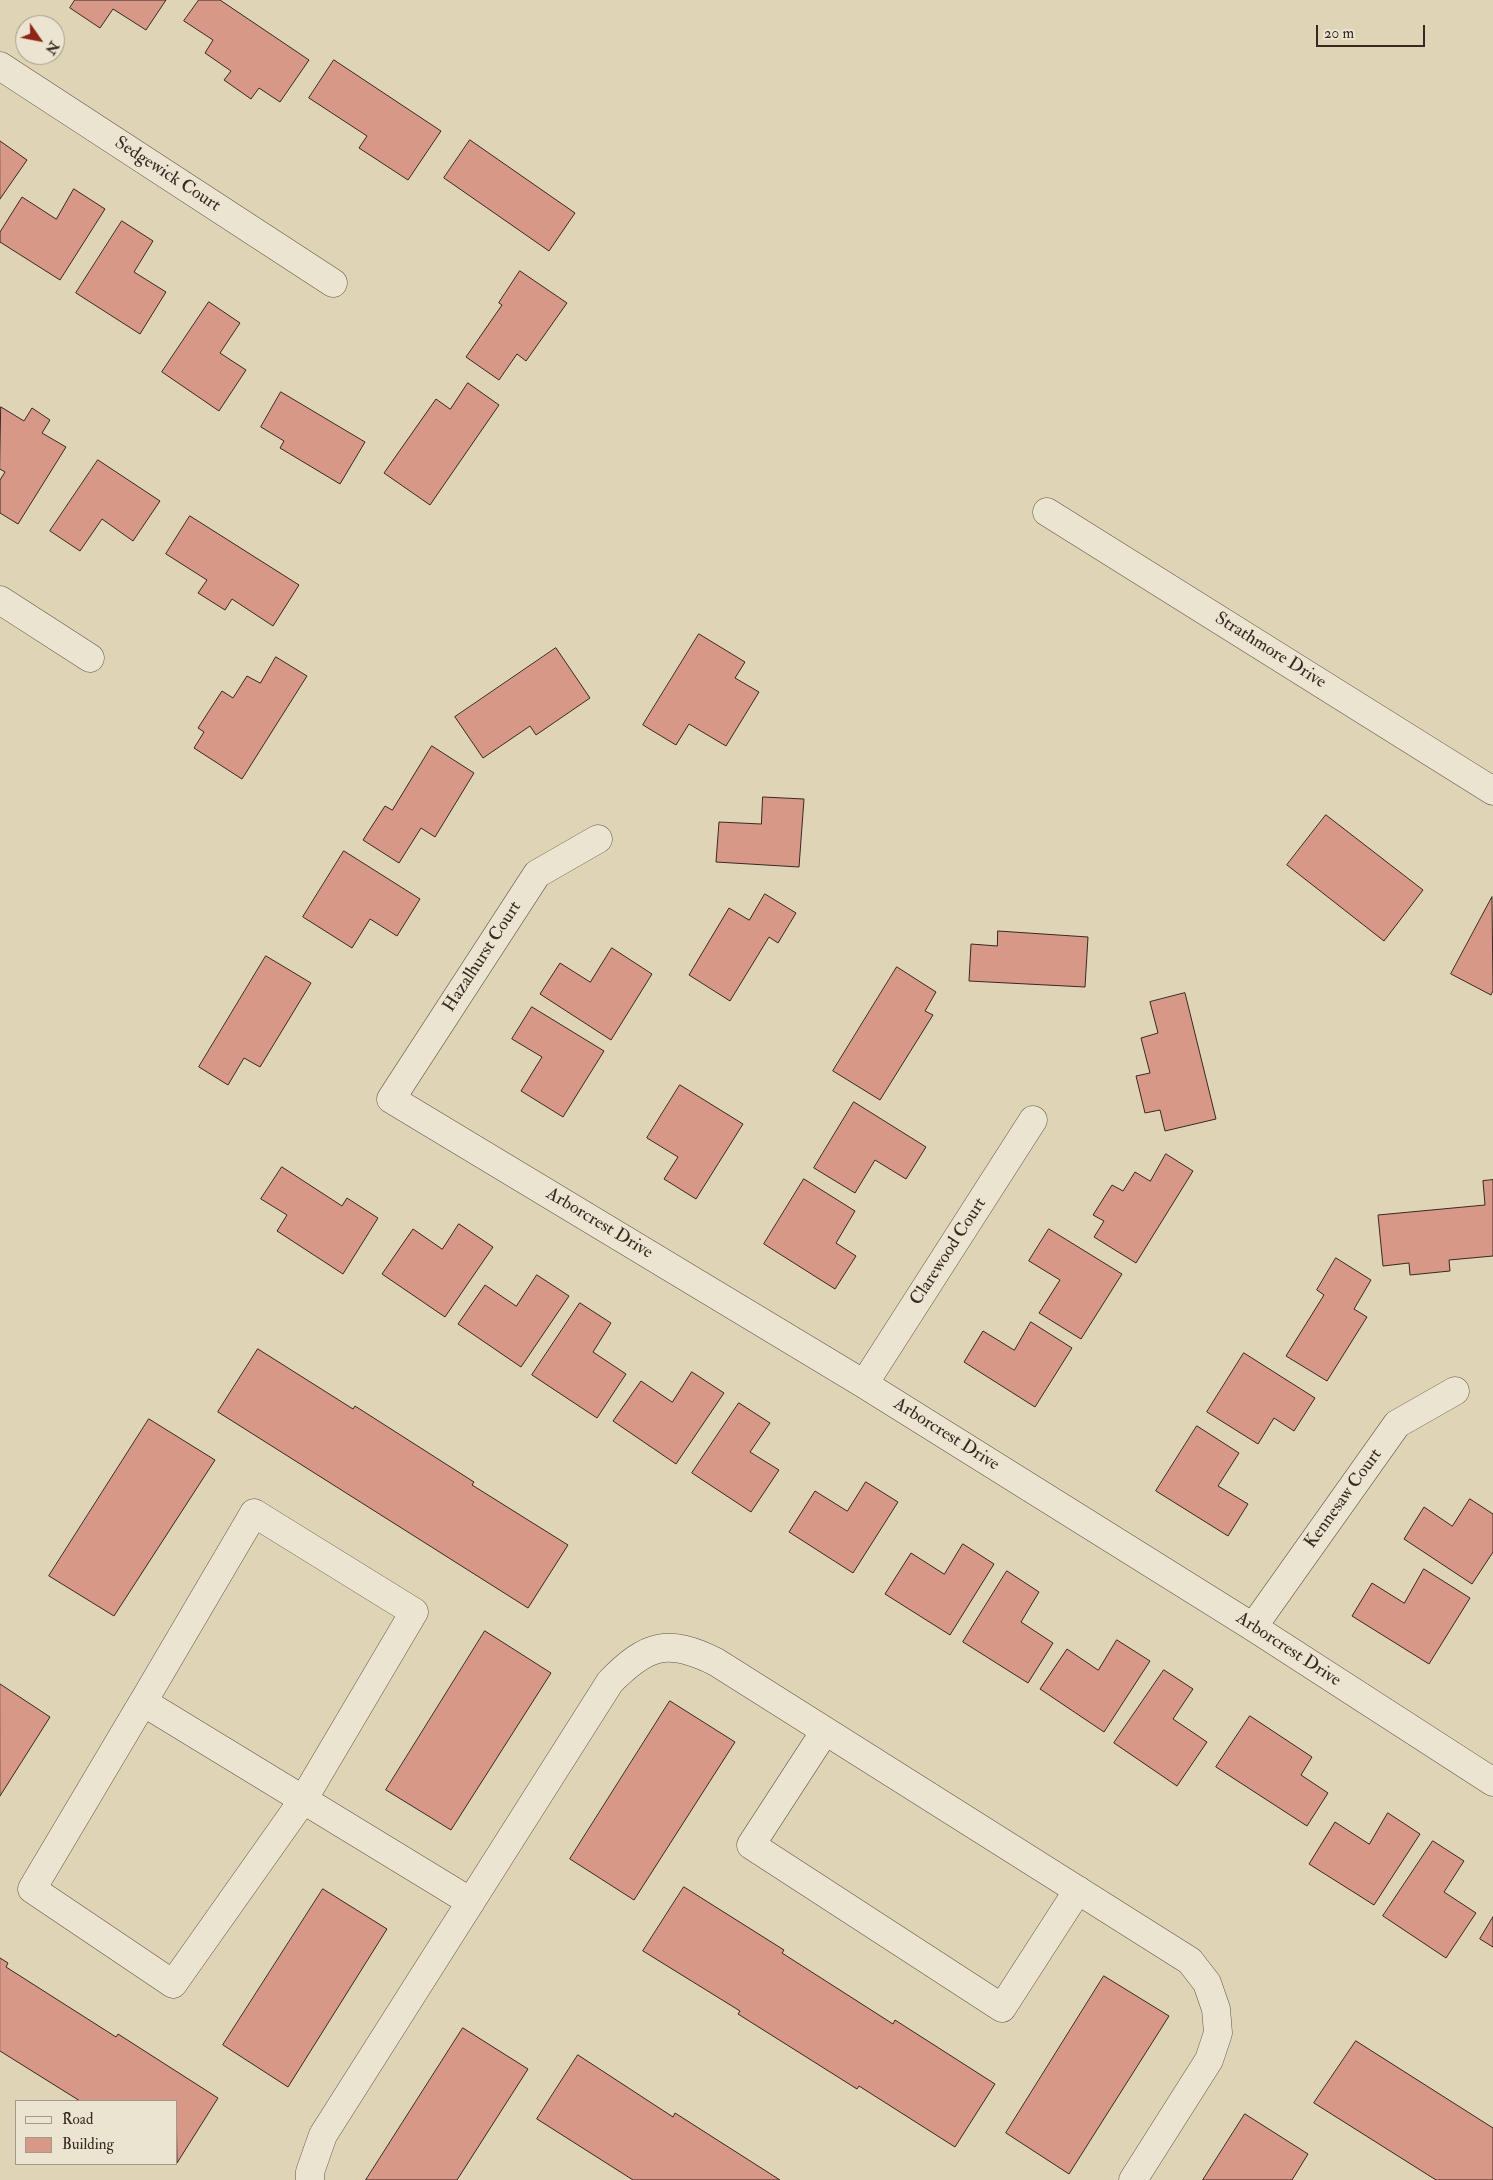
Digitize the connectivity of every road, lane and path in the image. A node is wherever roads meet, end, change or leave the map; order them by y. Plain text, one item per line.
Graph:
1 (0, 66) edge
2 (334, 284) dead end
3 (1047, 512) dead end
4 (0, 600) edge
5 (90, 658) dead end
6 (1493, 790) edge
7 (598, 840) dead end
8 (391, 1099) joint
9 (1033, 1120) dead end
10 (864, 1384) junction
11 (1455, 1392) dead end
12 (1253, 1627) junction
13 (143, 1702) junction
14 (825, 1730) junction
15 (1493, 1782) edge
16 (303, 1800) junction
17 (1078, 1890) junction
18 (471, 1902) junction
19 (310, 2180) edge
20 (1133, 2180) edge

1 - 2 street, Sedgewick Court
3 - 6 street, Strathmore Drive
4 - 5 street
7 - 8 street, Hazalhurst Court
8 - 10 street, Arborcrest Drive
9 - 10 street, Clarewood Court
10 - 12 street, Arborcrest Drive
11 - 12 street, Kennesaw Court
12 - 15 street, Arborcrest Drive
13 - 16 street
13 - 16 street
13 - 16 street
14 - 17 street
14 - 17 street
14 - 18 street
16 - 18 street
17 - 20 street
18 - 19 street

